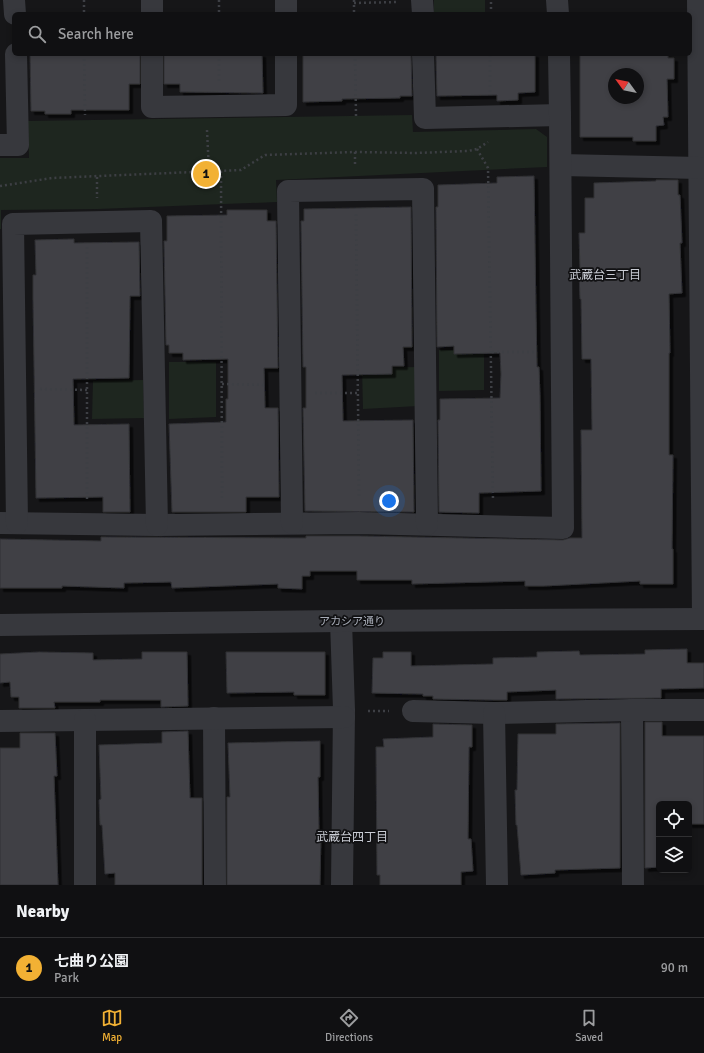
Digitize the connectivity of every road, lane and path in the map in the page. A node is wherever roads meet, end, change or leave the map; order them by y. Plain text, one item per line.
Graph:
1 (14, 0) edge
2 (84, 0) edge
3 (152, 0) edge
4 (219, 0) edge
5 (286, 0) edge
6 (491, 0) edge
7 (557, 0) edge
8 (698, 0) edge
9 (354, 1) edge
10 (423, 5) edge
11 (15, 12) edge
12 (84, 12) edge
13 (152, 12) edge
14 (219, 12) edge
15 (286, 12) edge
16 (354, 12) edge
17 (491, 12) edge
18 (558, 12) edge
19 (16, 56) edge
20 (84, 56) edge
21 (152, 56) edge
22 (286, 56) edge
23 (355, 56) edge
24 (424, 56) edge
25 (490, 56) edge
26 (559, 56) edge
27 (206, 106) junction
28 (85, 115) dead end
29 (560, 115) junction
30 (356, 116) dead end
31 (514, 116) junction
32 (490, 117) junction
33 (0, 145) edge
34 (477, 149) junction
35 (560, 165) junction
36 (700, 168) junction
37 (221, 171) junction
38 (209, 172) junction
39 (0, 186) edge
40 (356, 190) junction
41 (87, 223) junction
42 (492, 352) junction
43 (562, 352) junction
44 (222, 384) junction
45 (15, 388) junction
46 (290, 389) junction
47 (87, 390) junction
48 (358, 393) junction
49 (9, 523) edge
50 (292, 523) junction
51 (359, 523) junction
52 (87, 524) junction
53 (222, 524) junction
54 (427, 524) junction
55 (157, 525) junction
56 (494, 526) junction
57 (703, 619) edge
58 (341, 621) junction
59 (0, 625) edge
60 (632, 710) junction
61 (704, 710) edge
62 (413, 712) joint
63 (344, 713) junction
64 (494, 713) junction
65 (214, 718) junction
66 (85, 720) junction
67 (0, 721) edge
68 (85, 885) edge
69 (215, 885) edge
70 (342, 885) edge
71 (497, 885) edge
72 (633, 885) edge

1 - 11 street
2 - 12 path
3 - 13 street
4 - 14 path
5 - 15 street
6 - 17 path
7 - 18 street
8 - 36 street
9 - 10 path
9 - 16 path
19 - 33 street
20 - 28 path
21 - 27 street
22 - 27 street
23 - 30 path
24 - 32 street
25 - 32 path
26 - 29 street
27 - 38 path
29 - 31 street
29 - 35 street
31 - 32 street
31 - 34 path
34 - 37 path
34 - 42 path
35 - 36 street
35 - 43 street
36 - 57 street
37 - 38 path
37 - 44 path
38 - 39 path
40 - 46 street
40 - 48 path
40 - 54 street
41 - 45 street
41 - 47 path
41 - 55 street
42 - 43 path
42 - 56 path
43 - 56 street
44 - 46 path
44 - 53 path
45 - 47 path
45 - 49 street
46 - 48 path
46 - 50 street
47 - 52 path
48 - 51 path
49 - 52 street
50 - 51 street
50 - 53 street
51 - 54 street
52 - 55 street
53 - 55 street
54 - 56 street
57 - 58 street, アカシア通り
58 - 59 street, アカシア通り
58 - 63 street
60 - 61 street
60 - 64 street
60 - 72 street
62 - 63 path
62 - 64 street
63 - 65 street
63 - 70 street
64 - 71 street
65 - 66 street
65 - 69 street
66 - 67 street
66 - 68 street

